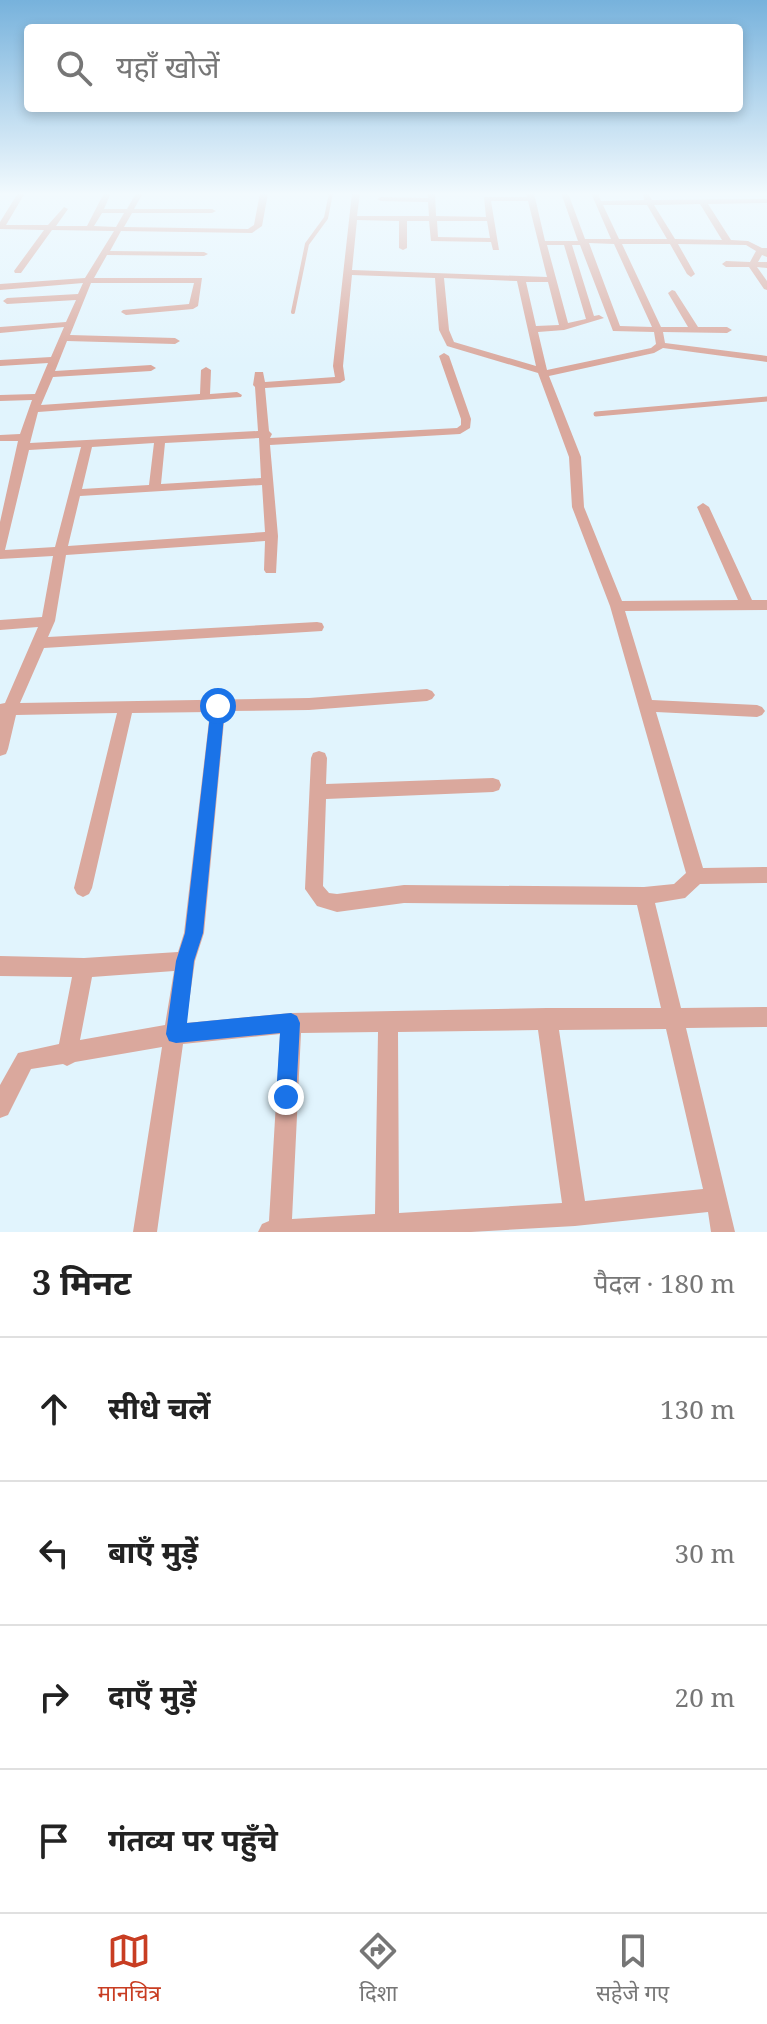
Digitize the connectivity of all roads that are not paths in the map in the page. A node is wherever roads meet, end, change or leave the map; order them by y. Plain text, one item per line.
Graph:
1 (34, 250) edge
2 (306, 250) edge
3 (350, 250) edge
4 (544, 250) edge
5 (569, 250) edge
6 (587, 250) edge
7 (622, 250) edge
8 (677, 250) edge
9 (765, 252) edge
10 (104, 253) joint
11 (204, 254) dead end
12 (726, 264) dead end
13 (767, 265) edge
14 (752, 266) junction
15 (18, 271) dead end
16 (347, 272) junction
17 (691, 274) dead end
18 (439, 276) junction
19 (521, 279) junction
20 (553, 280) junction
21 (88, 281) junction
22 (0, 287) edge
23 (767, 287) edge
24 (672, 293) dead end
25 (80, 297) junction
26 (7, 301) dead end
27 (126, 312) dead end
28 (293, 312) dead end
29 (590, 318) junction
30 (611, 318) junction
31 (71, 324) junction
32 (564, 327) junction
33 (535, 329) junction
34 (0, 330) edge
35 (658, 330) junction
36 (695, 330) junction
37 (727, 330) dead end
38 (65, 338) junction
39 (175, 341) dead end
40 (661, 345) junction
41 (444, 356) dead end
42 (767, 359) edge
43 (56, 360) junction
44 (0, 363) edge
45 (151, 368) dead end
46 (206, 370) dead end
47 (543, 373) junction
48 (49, 374) junction
49 (205, 395) junction
50 (237, 395) dead end
51 (39, 397) junction
52 (0, 398) edge
53 (767, 399) edge
54 (34, 409) junction
55 (596, 414) dead end
56 (0, 438) edge
57 (266, 438) junction
58 (160, 440) junction
59 (24, 442) junction
60 (87, 445) junction
61 (267, 481) junction
62 (154, 489) junction
63 (76, 493) junction
64 (703, 507) dead end
65 (272, 536) junction
66 (0, 548) edge
67 (60, 552) junction
68 (0, 555) edge
69 (271, 570) dead end
70 (747, 605) junction
71 (767, 605) edge
72 (617, 606) junction
73 (48, 621) junction
74 (0, 625) edge
75 (317, 627) dead end
76 (38, 643) junction
77 (427, 695) dead end
78 (218, 706) junction
79 (646, 706) junction
80 (126, 707) junction
81 (5, 709) edge
82 (757, 711) dead end
83 (0, 749) edge
84 (319, 758) dead end
85 (493, 785) dead end
86 (317, 792) junction
87 (696, 876) junction
88 (766, 877) edge
89 (83, 888) dead end
90 (644, 896) junction
91 (185, 961) junction
92 (0, 966) edge
93 (84, 968) junction
94 (767, 1017) edge
95 (547, 1018) junction
96 (671, 1018) junction
97 (388, 1021) junction
98 (291, 1023) junction
99 (176, 1034) junction
100 (67, 1055) junction
101 (1, 1102) edge
102 (717, 1199) junction
103 (575, 1214) junction
104 (387, 1224) junction
105 (275, 1231) edge
106 (145, 1232) edge
107 (723, 1232) edge

1 - 15 street
2 - 28 lane
3 - 16 street
4 - 20 street
5 - 29 street
6 - 30 street
7 - 35 street
8 - 17 street
9 - 14 street
10 - 11 street
10 - 21 street
12 - 14 street
13 - 14 street
14 - 23 street
16 - 18 street
16 - 57 street
18 - 19 street
18 - 47 street
19 - 20 street
19 - 33 street
20 - 32 street
21 - 22 street
21 - 25 street
21 - 27 street
24 - 36 street
25 - 26 street
25 - 31 street
29 - 30 street
29 - 32 street
30 - 35 street
31 - 34 street
31 - 38 street
32 - 33 street
33 - 47 street
35 - 36 street
35 - 40 street
36 - 37 street
38 - 39 street
38 - 43 street
40 - 42 street
40 - 47 street
41 - 57 street
43 - 44 street
43 - 48 street
45 - 48 street
46 - 49 street
47 - 72 street
48 - 51 street
49 - 50 street
49 - 54 street
51 - 52 street
51 - 54 street
53 - 55 lane
54 - 59 street
56 - 59 street
57 - 58 street
57 - 61 street
58 - 60 street
58 - 62 street
59 - 60 street
59 - 66 street
60 - 63 street
61 - 62 street
61 - 65 street
62 - 63 street
63 - 67 street
64 - 70 street
65 - 67 street
65 - 69 street
67 - 68 street
67 - 73 street
70 - 71 street
70 - 72 street
72 - 79 street
73 - 74 street
73 - 76 street
75 - 76 street
76 - 81 street
77 - 78 street
78 - 80 street
78 - 91 street
79 - 82 street
79 - 87 street
80 - 81 street
80 - 89 street
81 - 83 street
84 - 86 street
85 - 86 street
86 - 90 street
87 - 88 street
87 - 90 street
90 - 96 street
91 - 93 street
91 - 99 street
92 - 93 street
93 - 100 street
94 - 96 street
95 - 96 street
95 - 97 street
95 - 103 street
96 - 102 street
97 - 98 street
97 - 104 street
98 - 99 street
98 - 105 street
99 - 100 street
99 - 106 street
100 - 101 street
102 - 103 street
102 - 107 street
103 - 104 street
104 - 105 street

